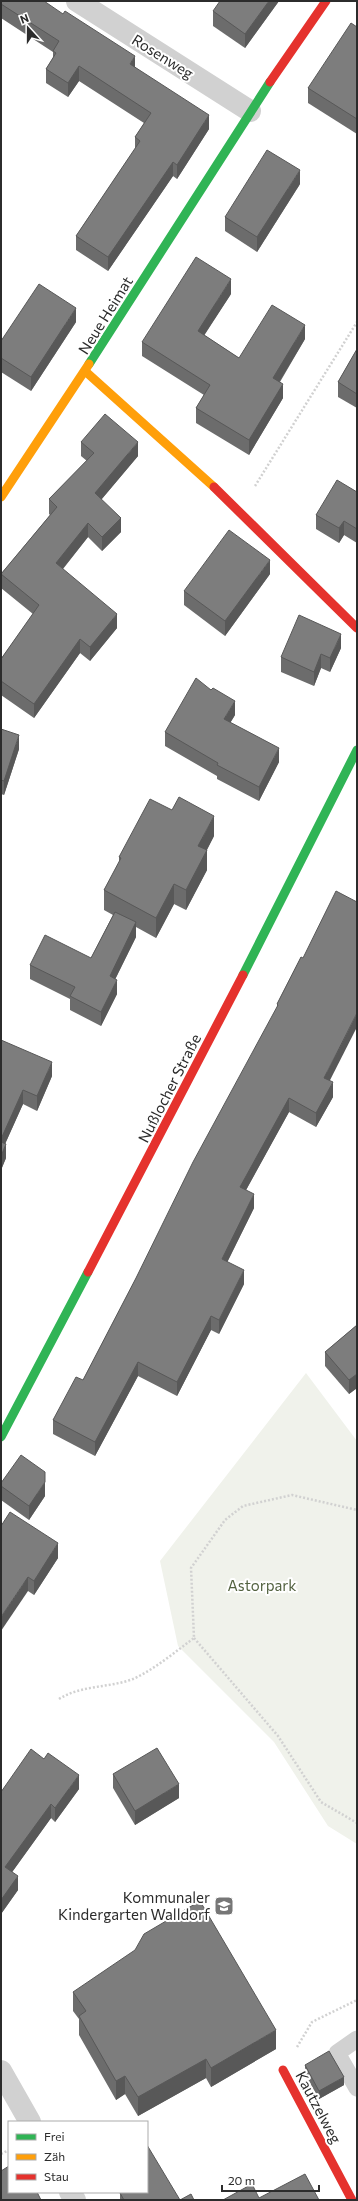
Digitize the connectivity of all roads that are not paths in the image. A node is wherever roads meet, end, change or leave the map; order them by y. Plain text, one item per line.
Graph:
1 (77, 1) edge
2 (326, 1) edge
3 (250, 111) junction
4 (85, 371) junction
5 (1, 497) edge
6 (357, 628) edge
7 (357, 750) edge
8 (1, 1437) edge
9 (357, 2039) edge
10 (283, 2070) road end
11 (1, 2071) edge
12 (357, 2088) edge
13 (29, 2121) edge
14 (352, 2200) edge

1 - 3 street, Rosenweg
2 - 3 street, Neue Heimat
3 - 4 street, Neue Heimat
4 - 5 street
4 - 6 street, Neue Heimat
7 - 8 street, Nußlocher Straße
9 - 12 lane
10 - 14 street, Kautzelweg
11 - 13 street

